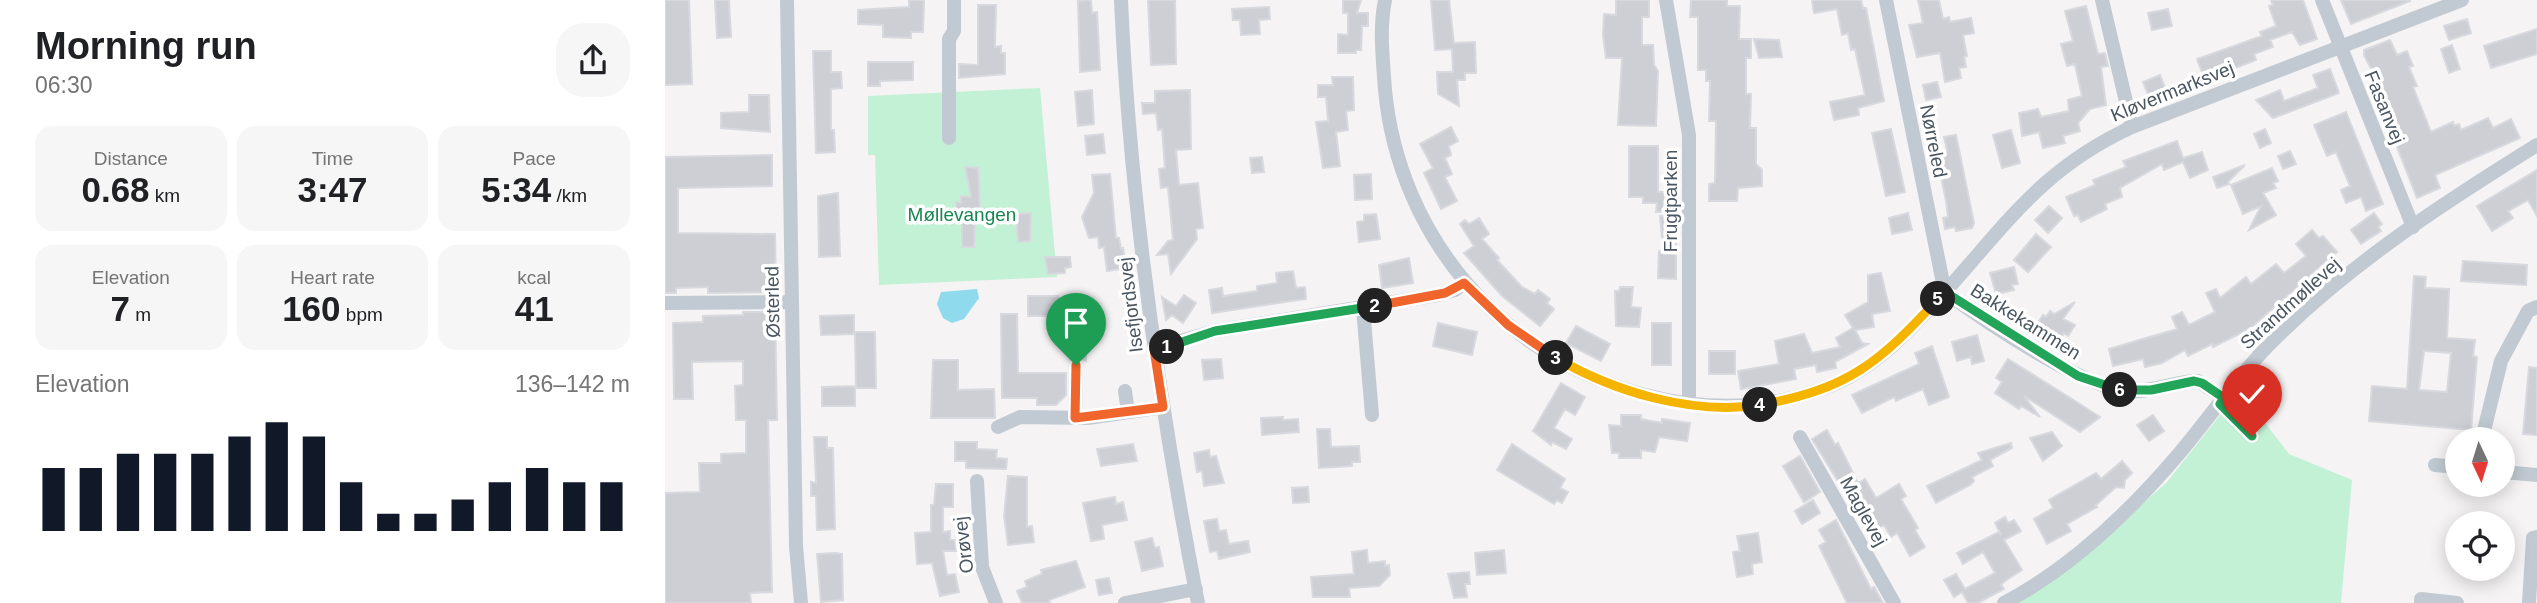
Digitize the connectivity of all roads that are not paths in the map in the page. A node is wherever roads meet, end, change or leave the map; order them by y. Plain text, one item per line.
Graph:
1 (787, 0) edge
2 (954, 0) edge
3 (1121, 0) edge
4 (1385, 0) edge
5 (1667, 0) edge
6 (1886, 0) edge
7 (2102, 0) edge
8 (2322, 0) edge
9 (2456, 1) edge
10 (2340, 45) junction
11 (2131, 127) junction
12 (949, 138) dead end
13 (2537, 145) edge
14 (2413, 227) junction
15 (1464, 283) junction
16 (1947, 289) junction
17 (792, 302) junction
18 (665, 303) edge
19 (2537, 307) edge
20 (1363, 308) junction
21 (1154, 349) junction
22 (1076, 365) dead end
23 (1125, 391) dead end
24 (2222, 401) junction
25 (1689, 404) junction
26 (1163, 407) junction
27 (1128, 412) junction
28 (1372, 415) dead end
29 (1075, 418) junction
30 (998, 427) dead end
31 (2485, 427) edge
32 (2252, 436) dead end
33 (1800, 438) dead end
34 (2435, 465) dead end
35 (2445, 466) edge
36 (2515, 473) edge
37 (2537, 475) edge
38 (977, 481) dead end
39 (2537, 537) edge
40 (1197, 596) edge
41 (2532, 597) edge
42 (801, 603) edge
43 (996, 603) edge
44 (1125, 603) edge
45 (1894, 603) edge
46 (2004, 603) edge
47 (2421, 603) edge
48 (2457, 603) edge

1 - 17 street, Østerled
2 - 12 street
3 - 21 street, Isefjordsvej
4 - 15 street, Bakkekammen
5 - 25 street, Frugtparken
6 - 16 street, Nørreled
7 - 11 street
8 - 10 street, Fasanvej
9 - 10 street, Kløvermarksvej
10 - 11 street, Kløvermarksvej
10 - 14 street, Fasanvej
11 - 16 street, Kløvermarksvej
13 - 14 street, Strandmøllevej
14 - 24 street, Strandmøllevej
15 - 20 street
15 - 25 street, Bakkekammen
16 - 24 street, Bakkekammen
16 - 25 street, Bakkekammen
17 - 18 street
17 - 42 street, Østerled
19 - 31 street
20 - 21 street
20 - 28 street
21 - 26 street, Isefjordsvej
22 - 29 street
23 - 27 street
24 - 32 street, Bakkekammen
24 - 46 street, Strandmøllevej
26 - 27 street
26 - 40 street, Isefjordsvej
27 - 29 street
29 - 30 street
33 - 45 street, Maglevej
34 - 35 street
36 - 37 street
38 - 43 street, Orøvej
39 - 41 street
40 - 44 street
47 - 48 street

